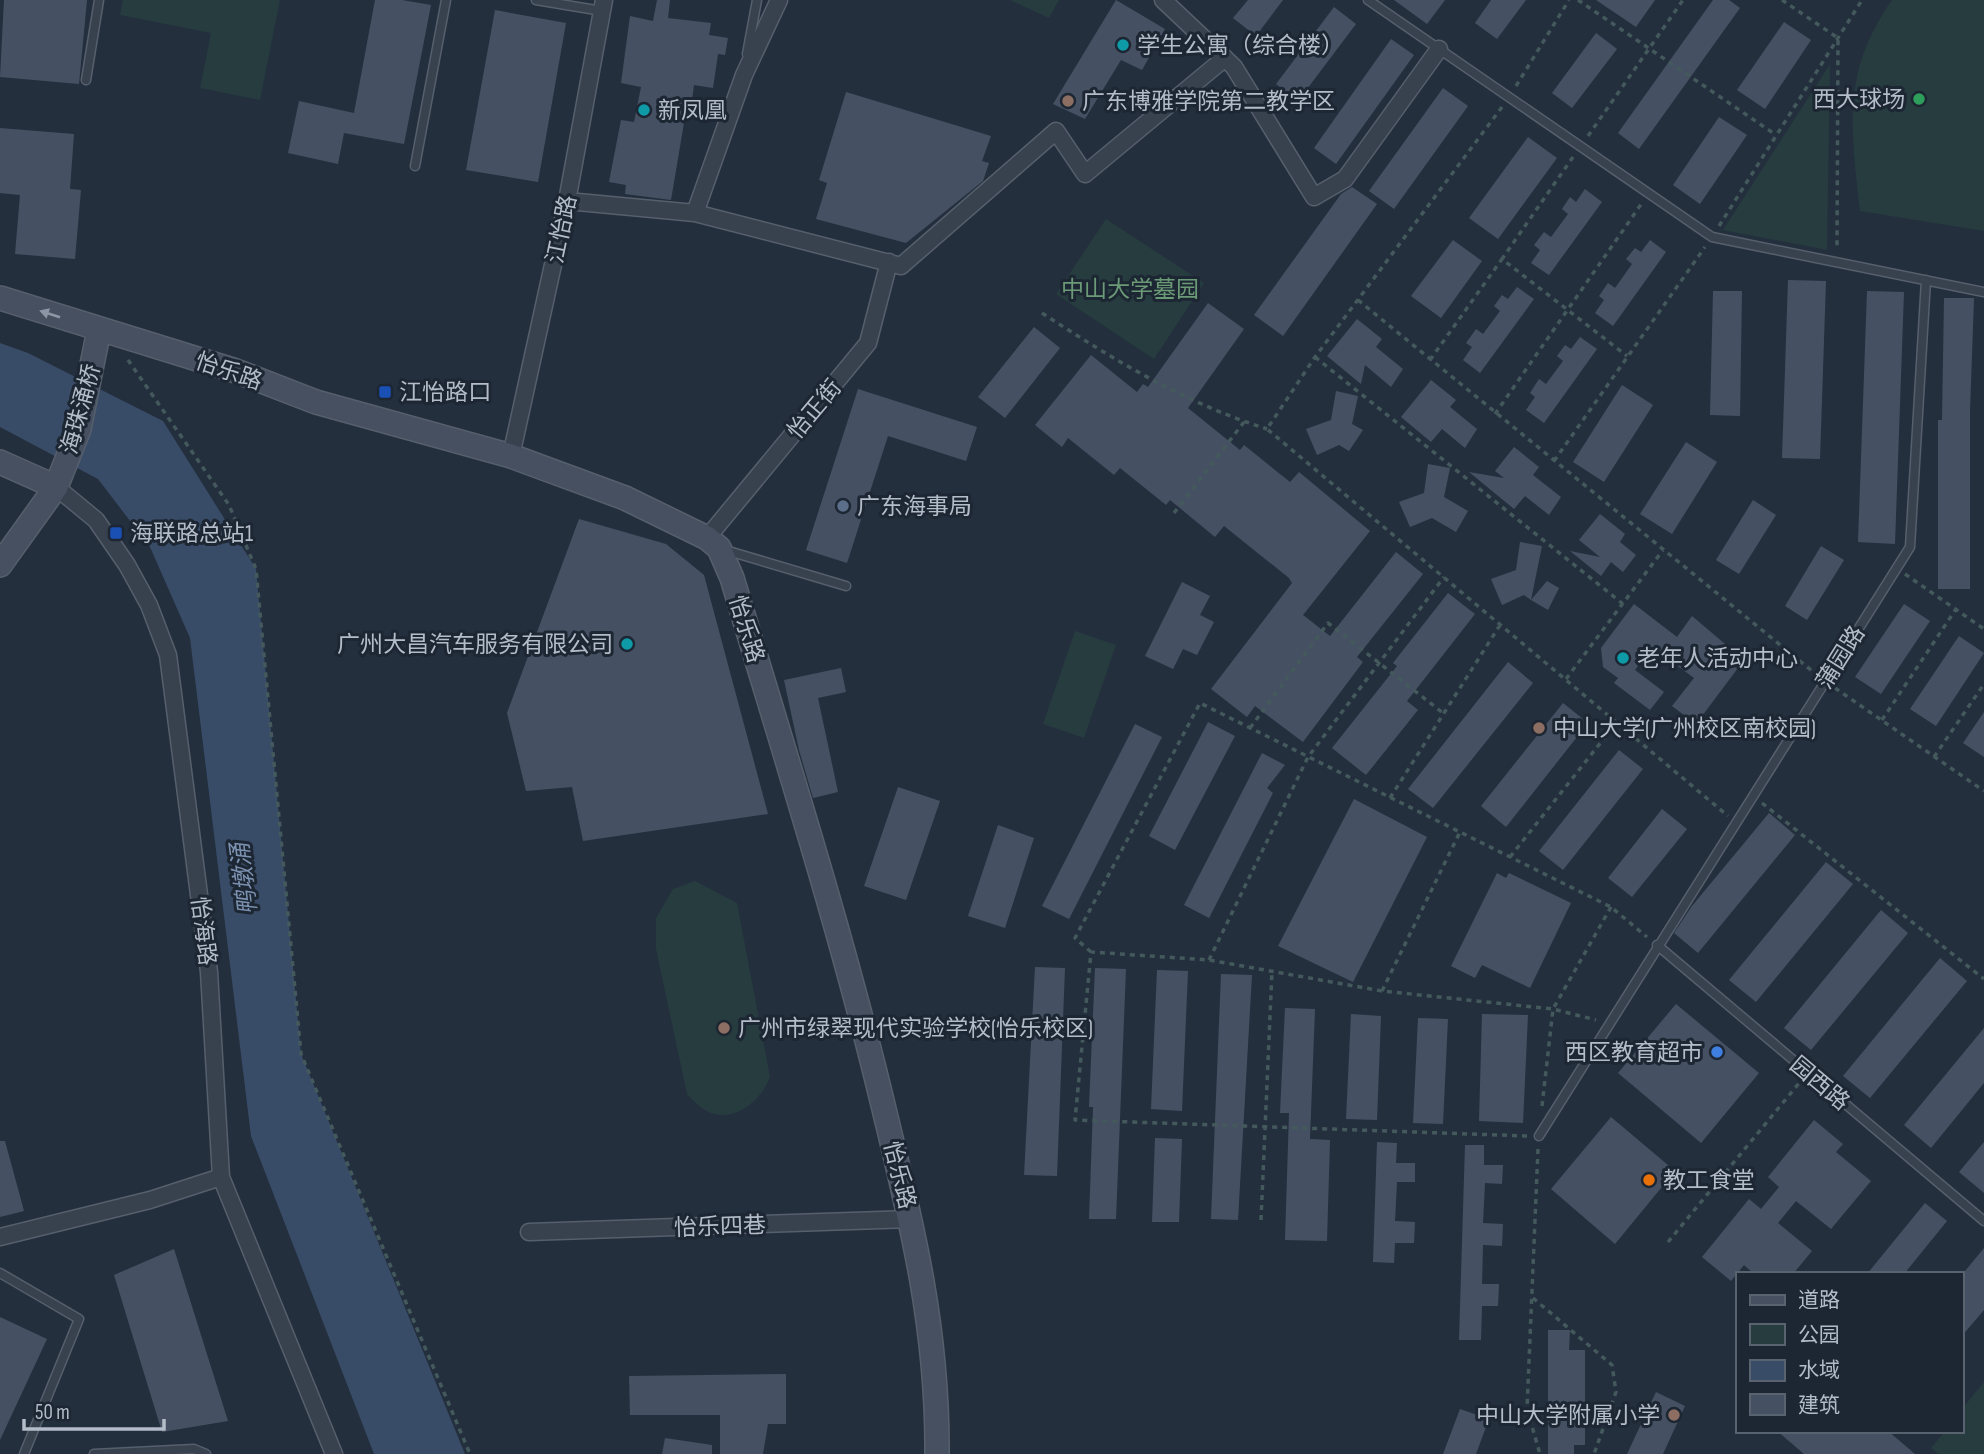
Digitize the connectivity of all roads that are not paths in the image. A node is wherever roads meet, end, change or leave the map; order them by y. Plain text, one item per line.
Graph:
1 (99, 0) edge
2 (446, 0) edge
3 (536, 0) edge
4 (757, 0) edge
5 (779, 0) edge
6 (1163, 0) edge
7 (1368, 0) edge
8 (603, 6) edge
9 (1439, 49) junction
10 (1225, 58) junction
11 (744, 75) junction
12 (86, 80) dead end
13 (415, 166) dead end
14 (567, 201) junction
15 (695, 213) junction
16 (889, 262) junction
17 (1926, 280) junction
18 (1984, 292) edge
19 (0, 298) edge
20 (105, 331) junction
21 (511, 456) junction
22 (0, 462) edge
23 (56, 487) junction
24 (713, 543) junction
25 (0, 565) edge
26 (846, 586) dead end
27 (1657, 945) junction
28 (1539, 1136) road end
29 (221, 1177) junction
30 (911, 1219) junction
31 (1984, 1221) edge
32 (529, 1233) dead end
33 (0, 1237) edge
34 (0, 1273) edge
35 (24, 1454) edge
36 (100, 1454) edge
37 (206, 1454) edge
38 (334, 1454) edge
39 (937, 1454) edge

1 - 12 lane
2 - 13 lane
3 - 8 lane
4 - 11 lane
5 - 11 street
6 - 10 street
7 - 9 lane
8 - 14 street, 江怡路
9 - 10 street
9 - 17 lane
10 - 16 street
11 - 15 street
14 - 15 street
14 - 21 street, 江怡路
15 - 16 street
16 - 24 street, 怡正街
17 - 18 lane
17 - 27 lane, 蒲园路
20 -> 19 street, 怡乐路
20 - 21 street, 怡乐路
20 - 23 street, 海珠涌桥
21 - 24 street, 怡乐路
22 - 23 street, 怡海路
23 - 25 street, 海珠涌桥
23 - 29 street, 怡海路
24 - 26 lane
24 - 30 street, 怡乐路
27 - 28 lane, 蒲园路
27 - 31 lane, 园西路
29 - 33 street
29 - 38 street, 怡海路
30 - 32 street, 怡乐四巷
30 - 39 street, 怡乐路
34 - 35 lane
36 - 37 lane

